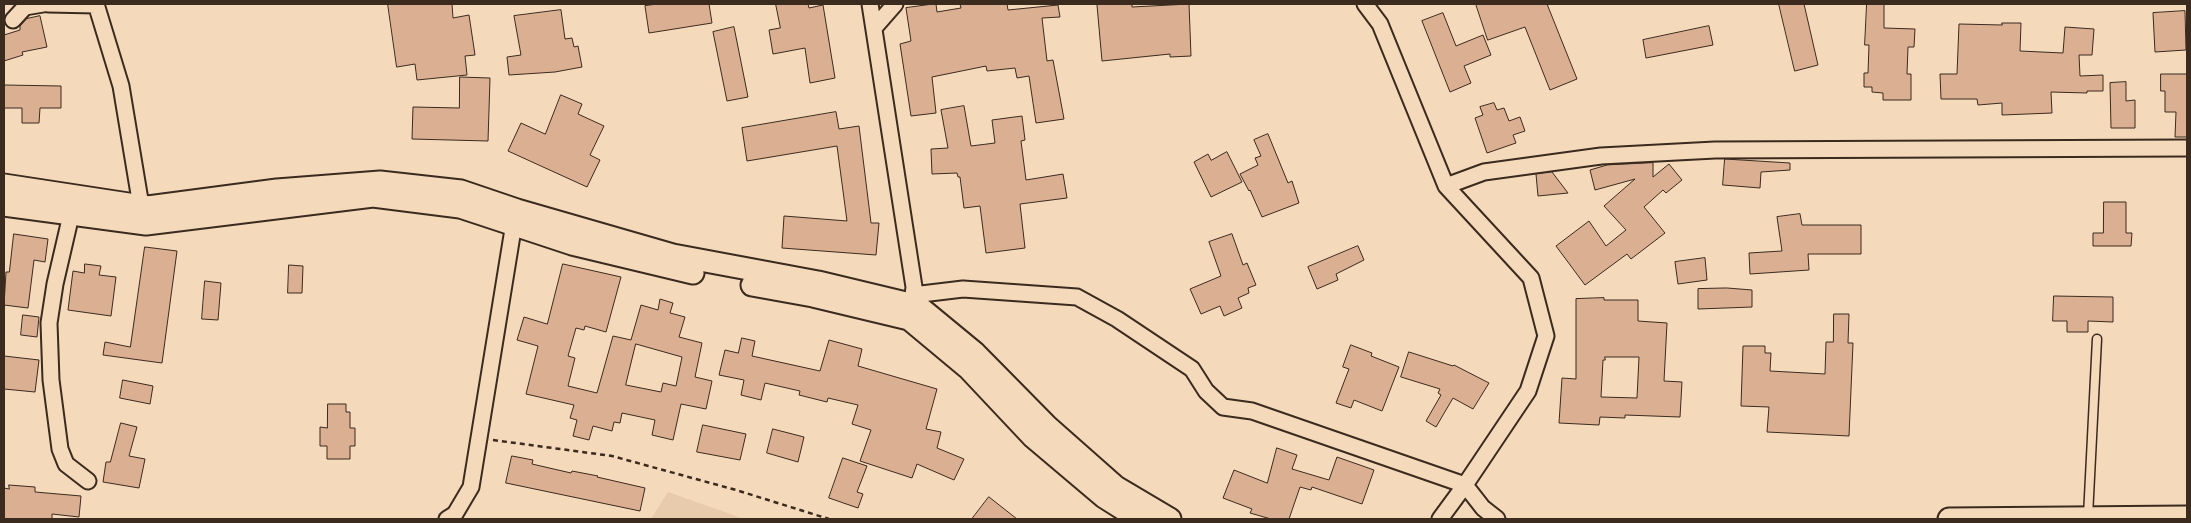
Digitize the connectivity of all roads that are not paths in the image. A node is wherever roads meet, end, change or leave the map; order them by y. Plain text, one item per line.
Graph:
1 (43, 4) edge
2 (48, 4) edge
3 (870, 4) edge
4 (895, 4) edge
5 (1365, 4) edge
6 (96, 5) edge
7 (13, 20) dead end
8 (874, 28) junction
9 (2187, 148) edge
10 (4, 185) edge
11 (1446, 186) junction
12 (4, 205) edge
13 (71, 215) junction
14 (140, 215) junction
15 (515, 217) junction
16 (911, 306) junction
17 (2097, 339) dead end
18 (88, 481) dead end
19 (1465, 485) junction
20 (2187, 517) edge
21 (2088, 518) junction
22 (2118, 518) edge
23 (447, 519) edge
24 (1139, 519) edge
25 (1170, 519) edge
26 (1440, 519) edge
27 (1497, 519) edge
28 (1949, 519) edge

1 - 7 street
2 - 6 street
3 - 8 street
4 - 8 street
5 - 11 street
6 - 14 street
8 - 16 street
9 - 11 street
10 - 14 main road
11 - 19 street
12 - 13 main road
13 - 14 main road
13 - 18 street
14 - 15 main road
15 - 16 main road
15 - 23 street
16 - 19 street
16 - 24 main road
16 - 25 main road
17 - 21 lane
19 - 26 street
19 - 27 street
20 - 22 main road
21 - 22 main road
21 - 28 main road

